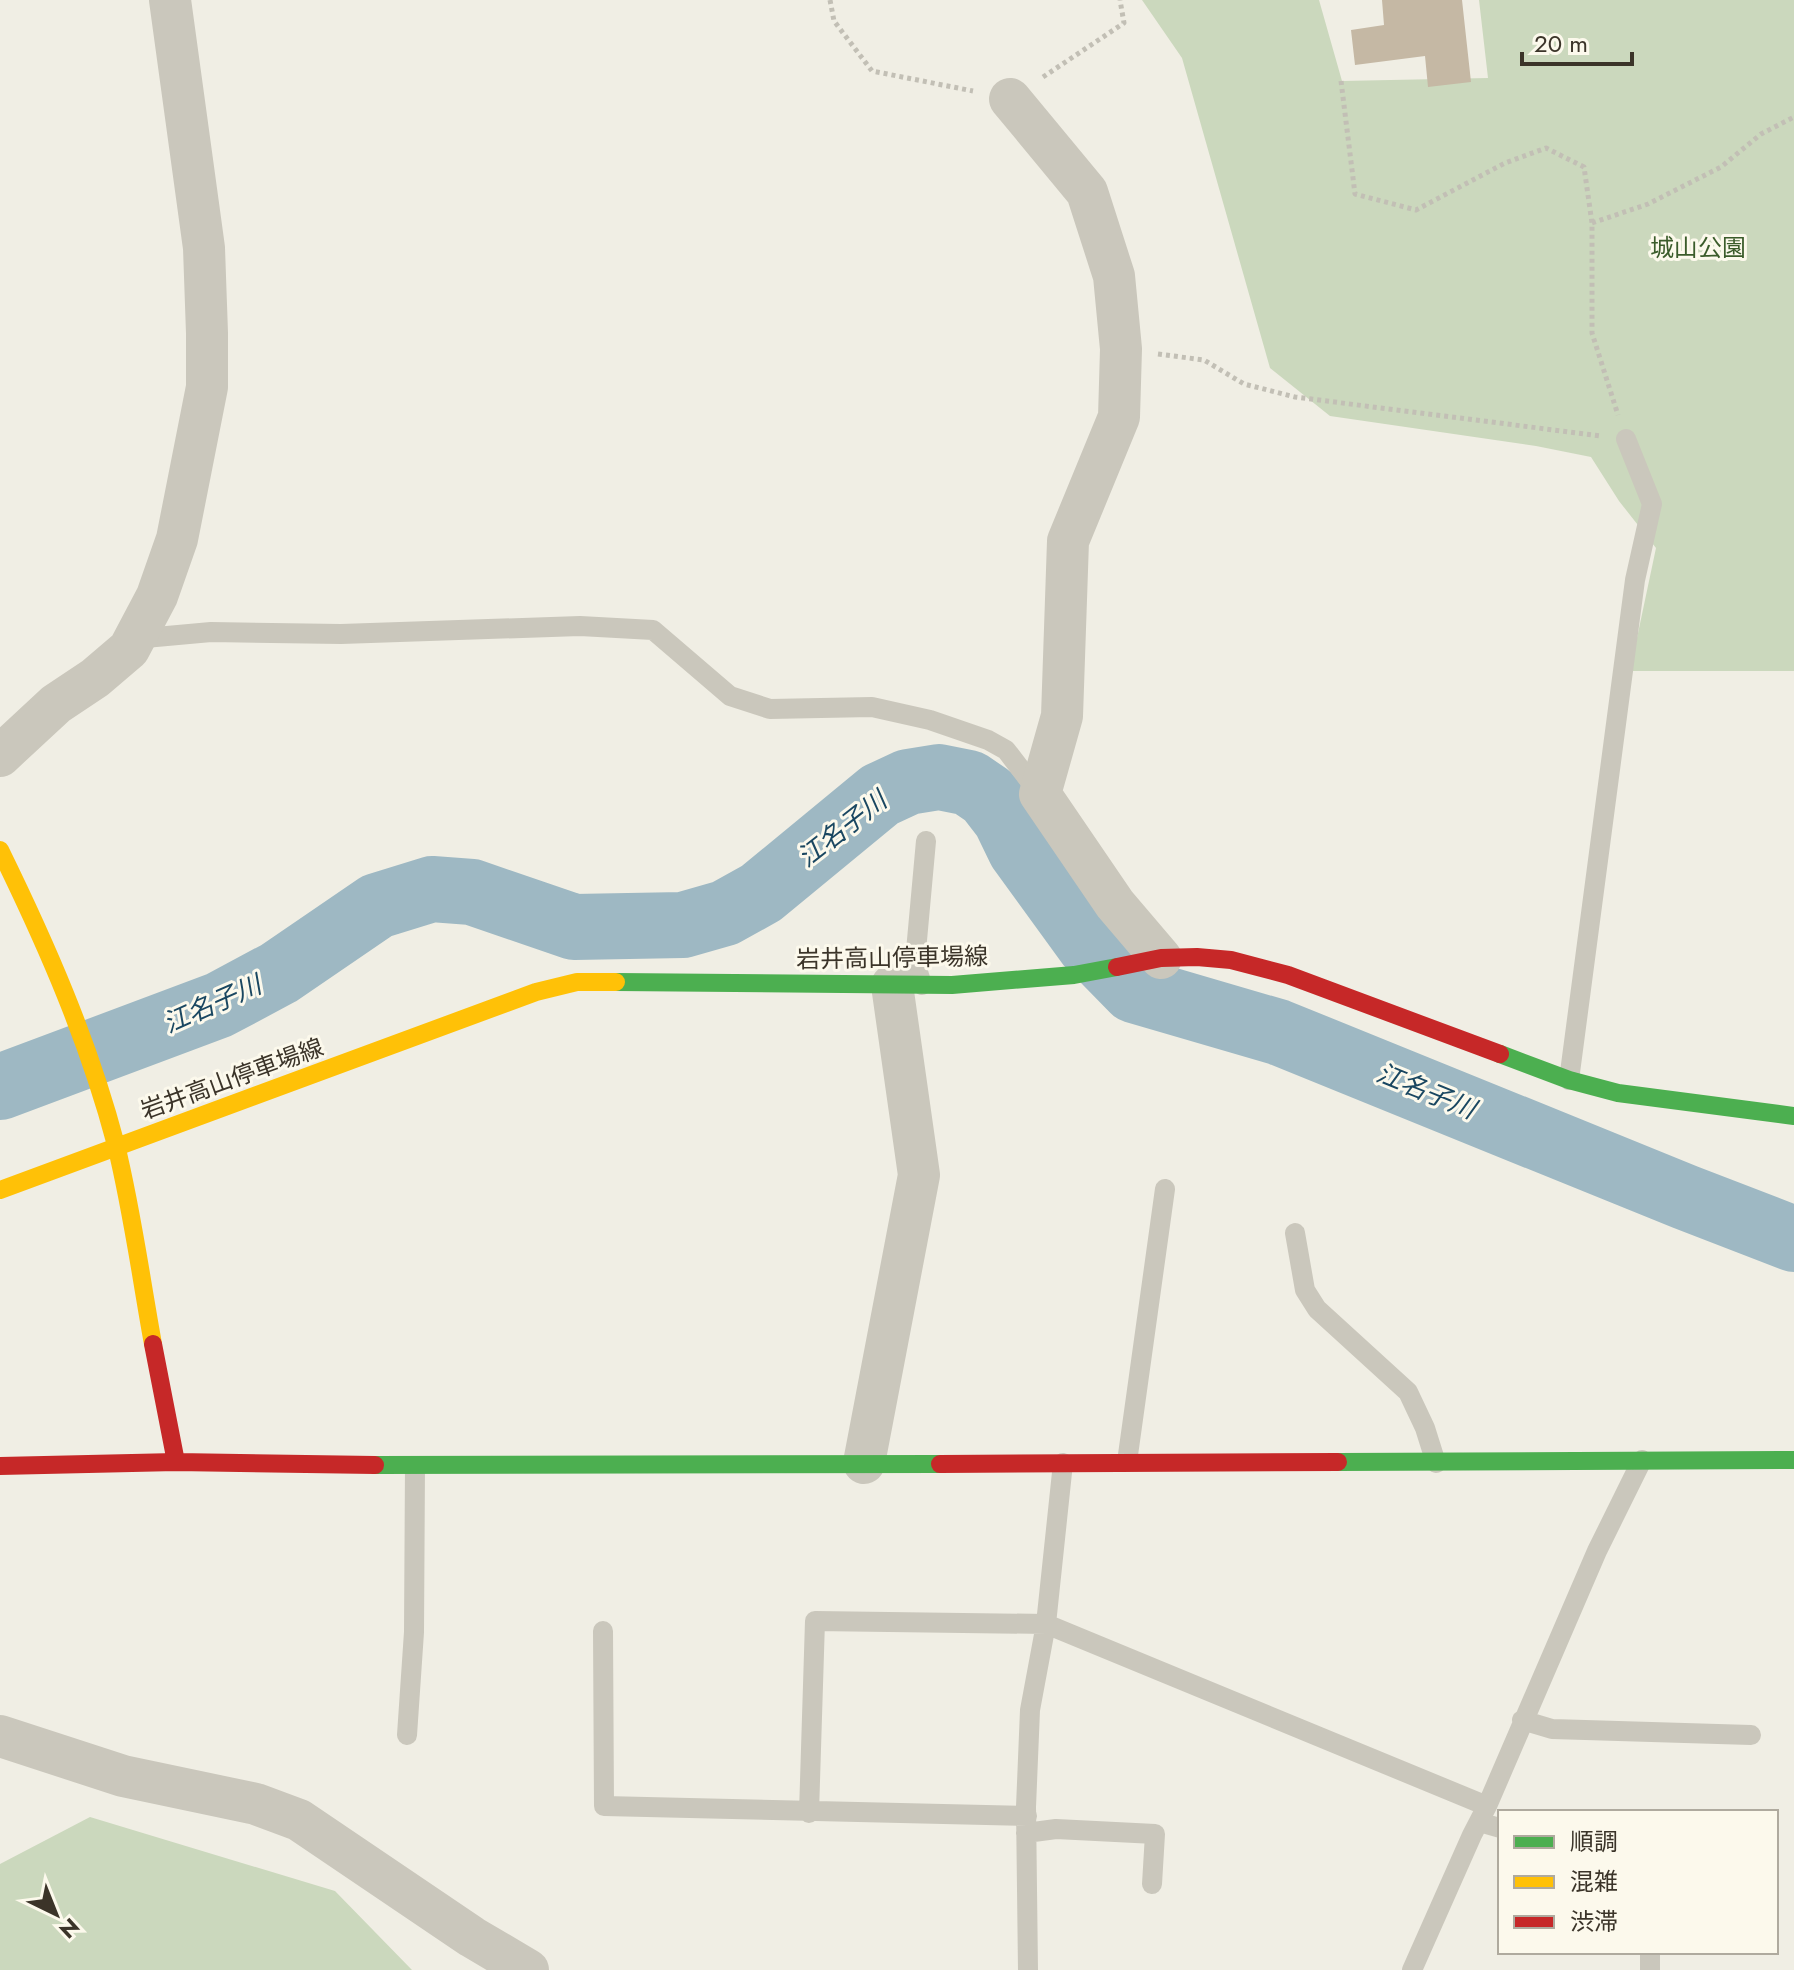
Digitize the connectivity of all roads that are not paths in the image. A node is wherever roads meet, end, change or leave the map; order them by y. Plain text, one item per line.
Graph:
1 (170, 0) edge
2 (1010, 99) road end
3 (1626, 439) road end
4 (134, 639) junction
5 (0, 756) edge
6 (1040, 794) junction
7 (926, 841) dead end
8 (0, 850) edge
9 (1155, 959) junction
10 (907, 985) junction
11 (1569, 1080) junction
12 (1794, 1116) edge
13 (116, 1147) junction
14 (1165, 1189) dead end
15 (0, 1190) edge
16 (1295, 1233) dead end
17 (1642, 1460) junction
18 (1794, 1460) edge
19 (176, 1462) junction
20 (1127, 1462) junction
21 (864, 1463) junction
22 (1063, 1463) junction
23 (1436, 1463) junction
24 (0, 1466) edge
25 (415, 1466) junction
26 (1046, 1624) junction
27 (603, 1631) dead end
28 (1522, 1720) junction
29 (407, 1735) dead end
30 (1751, 1735) dead end
31 (0, 1736) edge
32 (809, 1813) junction
33 (1483, 1814) junction
34 (1026, 1825) junction
35 (1498, 1826) edge
36 (1152, 1884) dead end
37 (528, 1970) edge
38 (1028, 1970) edge
39 (1412, 1970) edge

1 - 4 street
2 - 6 street
3 - 11 lane
4 - 5 street
4 - 6 lane
6 - 9 street
7 - 10 lane
8 - 13 street
9 - 10 street, 岩井高山停車場線
9 - 11 street, 岩井高山停車場線
10 - 13 street, 岩井高山停車場線
10 - 21 street
11 - 12 street, 岩井高山停車場線
13 - 15 street, 岩井高山停車場線
13 - 19 street
14 - 20 lane
16 - 23 lane
17 - 18 street
17 - 23 street
17 - 28 lane
19 - 24 street
19 - 25 street
20 - 22 street
20 - 23 street
21 - 22 street
21 - 25 street
22 - 26 lane
25 - 29 lane
26 - 32 lane
26 - 33 lane
26 - 34 lane
27 - 32 lane
28 - 30 lane
28 - 33 lane
31 - 37 street
32 - 34 lane
33 - 35 lane
33 - 39 lane
34 - 36 lane
34 - 38 lane

